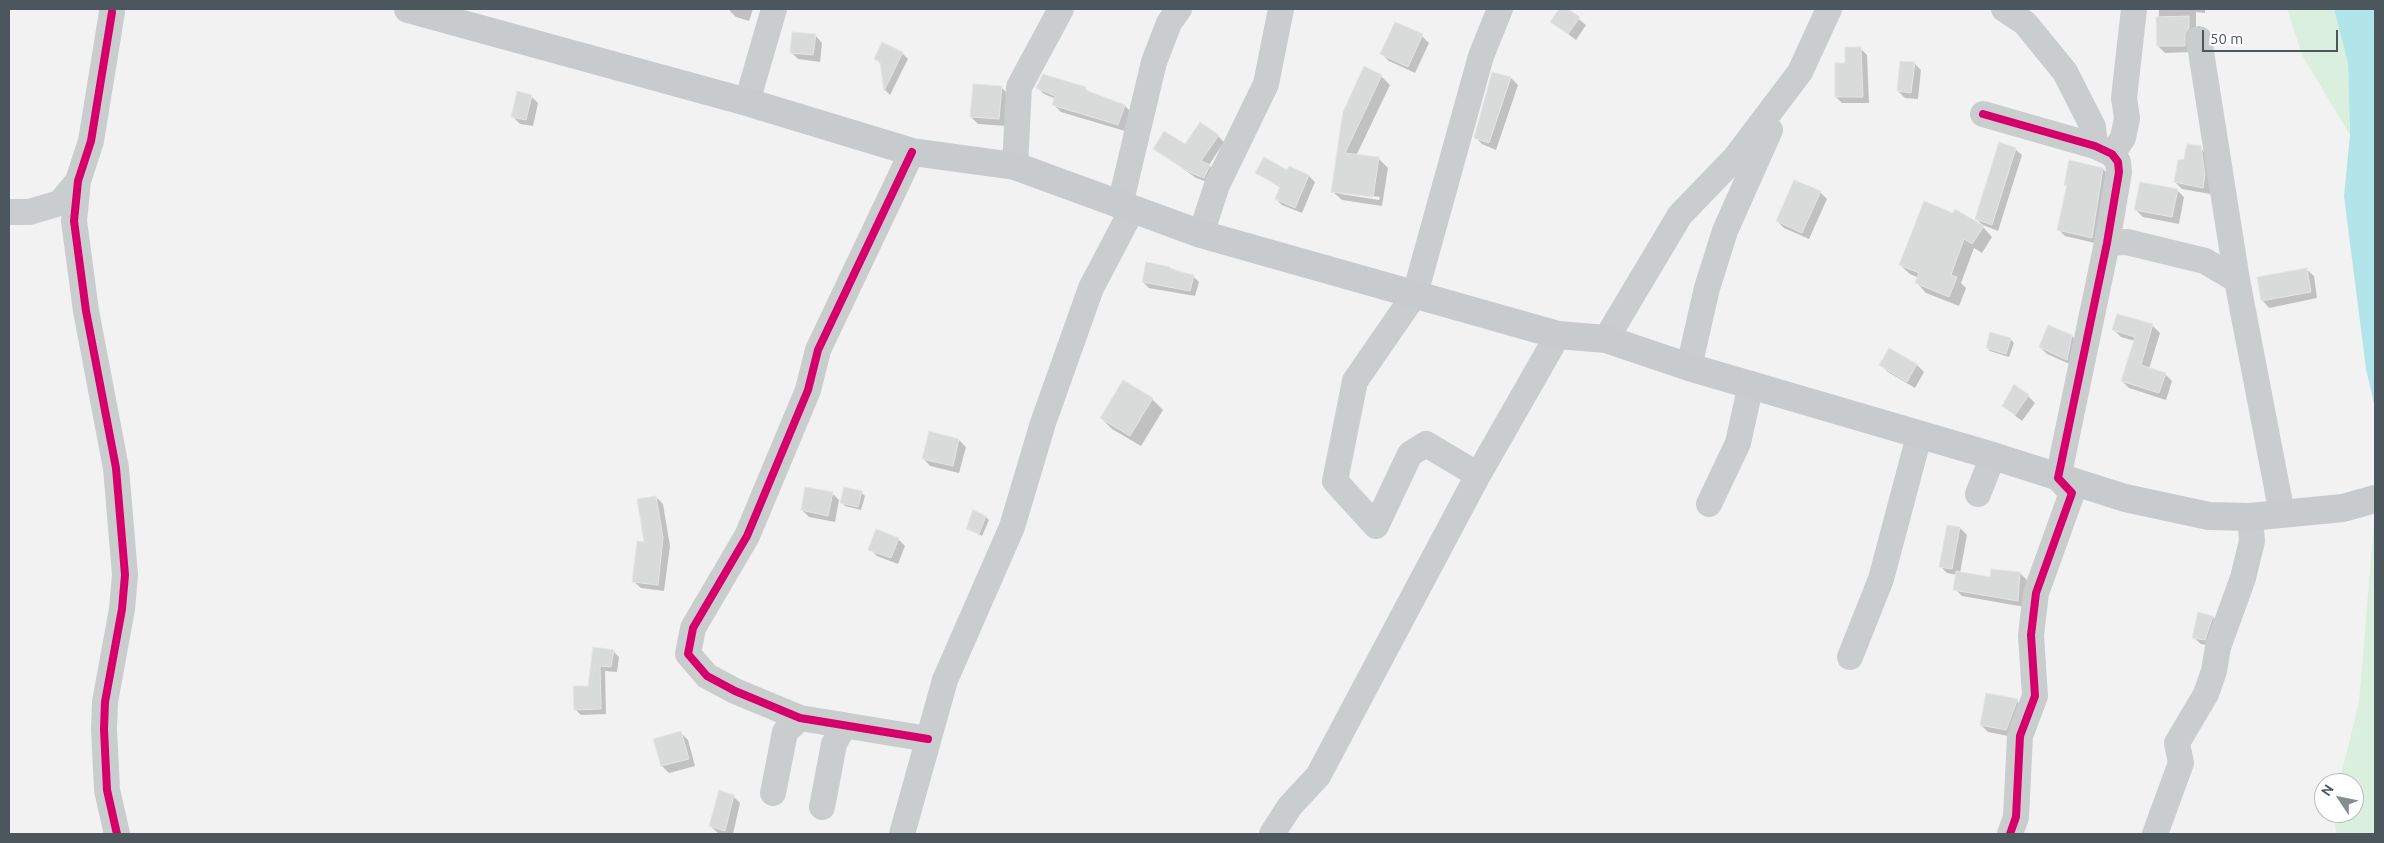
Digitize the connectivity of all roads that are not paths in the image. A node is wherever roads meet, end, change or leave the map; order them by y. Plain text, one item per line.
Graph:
1 (408, 9) edge
2 (774, 9) edge
3 (1061, 9) edge
4 (1179, 9) edge
5 (1281, 9) edge
6 (1500, 9) edge
7 (1829, 9) edge
8 (2004, 9) edge
9 (2134, 11) edge
10 (112, 12) dead end
11 (2199, 39) dead end
12 (1800, 72) junction
13 (747, 102) junction
14 (1983, 114) dead end
15 (2103, 150) junction
16 (912, 152) junction
17 (1015, 166) junction
18 (78, 181) junction
19 (1126, 208) junction
20 (9, 212) edge
21 (1202, 234) junction
22 (2107, 243) junction
23 (2237, 280) junction
24 (1415, 294) junction
25 (1558, 335) junction
26 (1606, 339) junction
27 (1689, 368) junction
28 (1751, 384) junction
29 (1919, 436) junction
30 (1993, 456) junction
31 (1478, 475) junction
32 (2058, 478) junction
33 (1978, 494) dead end
34 (2375, 499) edge
35 (1709, 504) dead end
36 (2282, 514) junction
37 (2250, 517) junction
38 (1850, 657) dead end
39 (800, 718) junction
40 (844, 726) junction
41 (928, 739) junction
42 (773, 793) dead end
43 (822, 808) dead end
44 (116, 834) edge
45 (902, 834) edge
46 (1272, 834) edge
47 (2010, 834) edge
48 (2155, 834) edge

1 - 13 main road
2 - 13 street
3 - 17 street
4 - 19 street
5 - 21 street
6 - 24 street
7 - 12 street
8 - 15 street
9 - 15 street
10 - 18 street
11 - 23 street
12 - 26 street
12 - 27 street
13 - 16 main road
14 - 15 street
15 - 22 street
16 - 17 main road
16 - 39 street
17 - 19 main road
18 - 20 street
18 - 44 street
19 - 21 main road
19 - 41 street
21 - 24 main road
22 - 23 street
22 - 32 street
23 - 36 street
24 - 25 main road
24 - 31 street
25 - 26 main road
25 - 31 street
26 - 27 main road
27 - 28 main road
28 - 29 main road
28 - 35 street
29 - 30 main road
29 - 38 street
30 - 32 main road
30 - 33 street
31 - 46 street
32 - 37 main road
32 - 47 street
34 - 36 main road
36 - 37 main road
37 - 48 street
39 - 40 street
39 - 42 street
40 - 41 street
40 - 43 street
41 - 45 street

